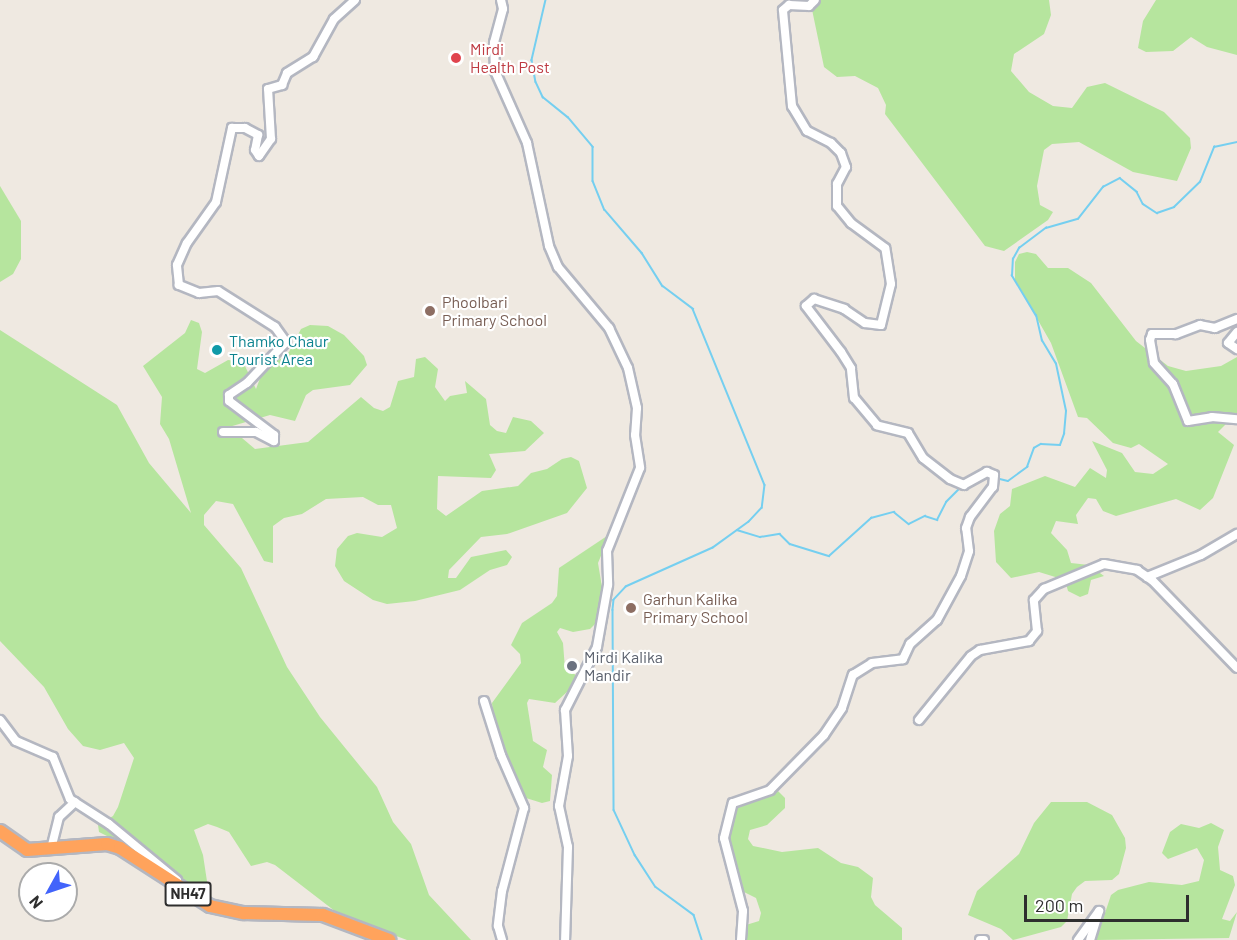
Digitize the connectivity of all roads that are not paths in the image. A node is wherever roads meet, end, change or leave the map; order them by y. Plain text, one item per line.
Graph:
1 (355, 0) edge
2 (501, 0) edge
3 (815, 0) edge
4 (1237, 319) edge
5 (1237, 332) edge
6 (1237, 349) edge
7 (1237, 419) edge
8 (223, 432) dead end
9 (1237, 534) edge
10 (1147, 577) junction
11 (1237, 668) edge
12 (484, 701) dead end
13 (0, 720) edge
14 (919, 720) dead end
15 (75, 802) junction
16 (0, 831) edge
17 (51, 849) junction
18 (190, 896) junction
19 (389, 940) edge
20 (502, 940) edge
21 (565, 940) edge
22 (741, 940) edge
23 (1078, 940) edge
24 (1090, 940) edge

1 - 8 street
2 - 21 street
3 - 22 street
4 - 7 street
5 - 6 street
9 - 10 street
10 - 11 street
10 - 14 street
12 - 20 street
13 - 15 street
15 - 17 street
15 - 18 street
16 - 17 highway, NH47
17 - 18 highway, NH47
18 - 19 highway, NH47
23 - 24 street

